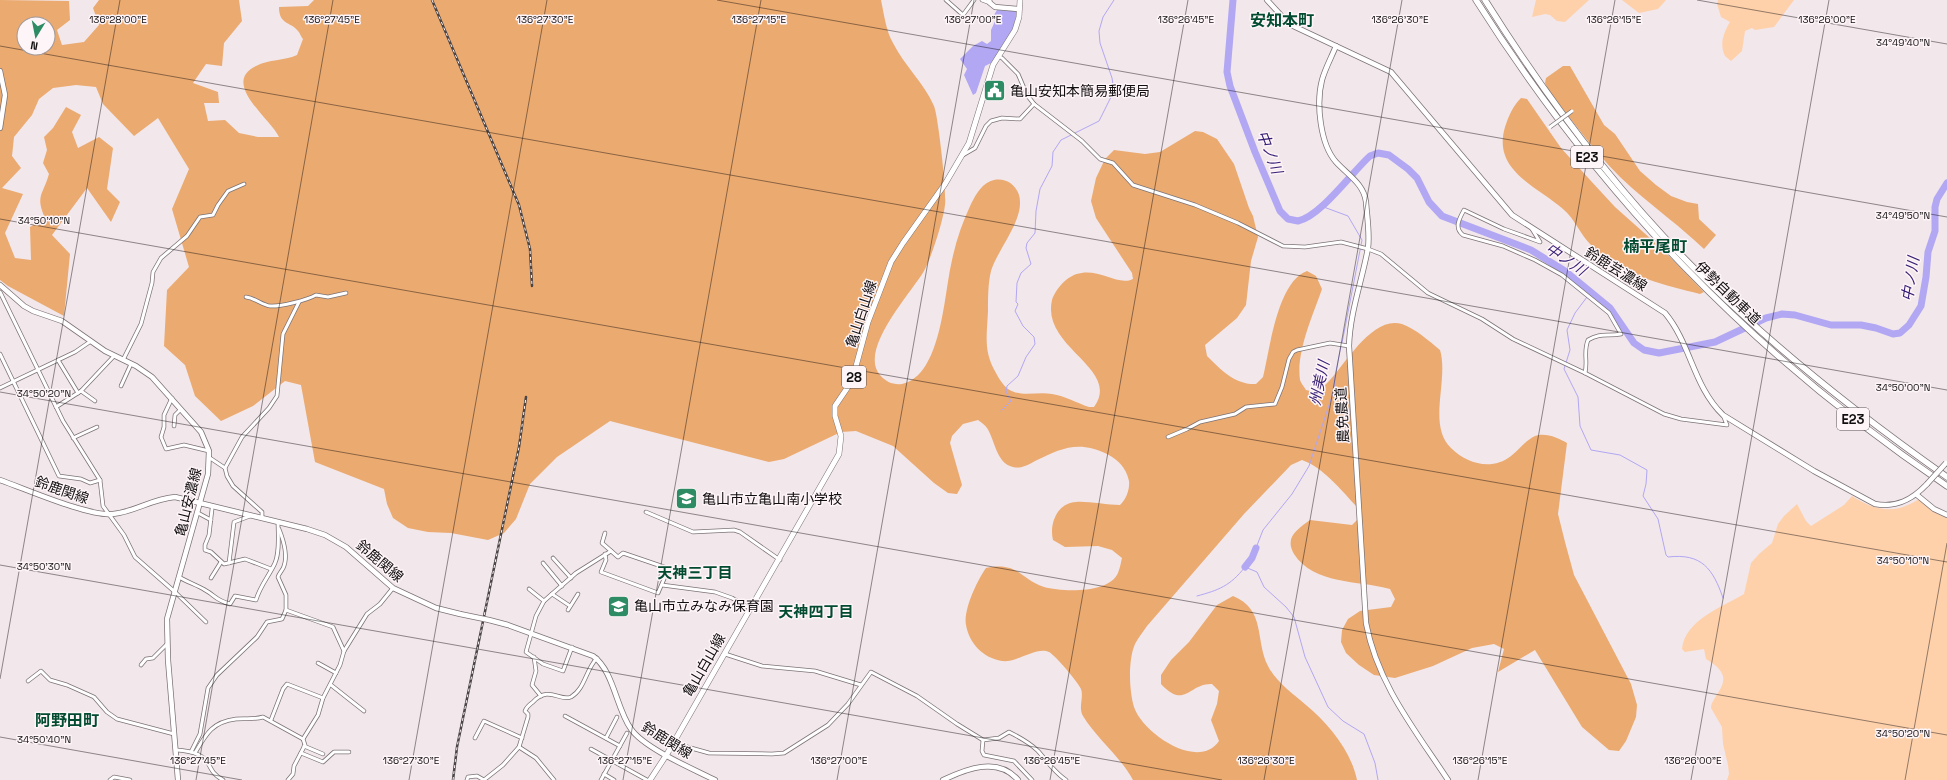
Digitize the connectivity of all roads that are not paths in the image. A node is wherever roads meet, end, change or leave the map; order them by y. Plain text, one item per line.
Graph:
1 (946, 0) edge
2 (974, 0) edge
3 (982, 0) edge
4 (1020, 0) edge
5 (1267, 0) edge
6 (1476, 0) edge
7 (1485, 0) edge
8 (990, 1) edge
9 (1019, 8) junction
10 (1336, 46) junction
11 (998, 56) junction
12 (0, 71) edge
13 (1034, 104) junction
14 (1572, 111) dead end
15 (1550, 127) dead end
16 (0, 128) edge
17 (962, 156) junction
18 (244, 184) dead end
19 (1532, 229) junction
20 (1366, 248) junction
21 (0, 285) edge
22 (0, 292) edge
23 (346, 292) dead end
24 (246, 297) dead end
25 (299, 302) junction
26 (91, 341) junction
27 (1349, 346) junction
28 (0, 354) edge
29 (114, 356) junction
30 (58, 360) junction
31 (124, 360) junction
32 (131, 364) junction
33 (39, 369) junction
34 (1585, 373) junction
35 (14, 381) junction
36 (121, 386) dead end
37 (0, 388) edge
38 (80, 392) junction
39 (172, 398) junction
40 (95, 401) dead end
41 (56, 407) junction
42 (181, 409) junction
43 (1723, 415) junction
44 (174, 426) dead end
45 (97, 427) dead end
46 (1168, 437) dead end
47 (73, 438) junction
48 (209, 451) junction
49 (210, 458) junction
50 (1946, 462) edge
51 (225, 468) junction
52 (1947, 477) edge
53 (0, 480) edge
54 (100, 480) junction
55 (1947, 486) edge
56 (1917, 495) junction
57 (201, 502) junction
58 (212, 509) dead end
59 (646, 512) dead end
60 (198, 513) junction
61 (108, 514) junction
62 (251, 515) junction
63 (1947, 516) edge
64 (262, 518) junction
65 (211, 520) junction
66 (278, 522) junction
67 (278, 528) junction
68 (605, 533) dead end
69 (611, 551) junction
70 (605, 554) junction
71 (553, 558) dead end
72 (780, 560) junction
73 (222, 562) junction
74 (230, 563) junction
75 (543, 563) dead end
76 (271, 569) junction
77 (179, 577) junction
78 (211, 578) dead end
79 (571, 578) junction
80 (662, 585) junction
81 (562, 586) junction
82 (393, 588) junction
83 (529, 589) dead end
84 (175, 592) junction
85 (552, 594) junction
86 (578, 594) dead end
87 (544, 601) junction
88 (570, 606) junction
89 (751, 609) junction
90 (286, 610) junction
91 (568, 610) dead end
92 (206, 622) dead end
93 (532, 633) junction
94 (167, 644) junction
95 (572, 647) junction
96 (344, 651) junction
97 (725, 654) junction
98 (534, 657) junction
99 (597, 658) junction
100 (318, 663) dead end
101 (141, 665) dead end
102 (336, 673) junction
103 (28, 682) dead end
104 (331, 685) junction
105 (861, 685) junction
106 (541, 696) junction
107 (323, 698) junction
108 (364, 711) dead end
109 (565, 716) dead end
110 (617, 717) dead end
111 (271, 720) junction
112 (627, 733) dead end
113 (174, 734) junction
114 (475, 738) dead end
115 (522, 738) junction
116 (606, 738) junction
117 (303, 739) junction
118 (983, 740) junction
119 (673, 743) junction
120 (304, 746) junction
121 (620, 746) junction
122 (519, 747) junction
123 (591, 749) dead end
124 (176, 750) junction
125 (191, 752) junction
126 (349, 752) dead end
127 (196, 753) junction
128 (301, 753) junction
129 (323, 754) dead end
130 (667, 754) junction
131 (611, 760) junction
132 (604, 774) junction
133 (490, 776) junction
134 (110, 780) edge
135 (130, 780) edge
136 (178, 780) edge
137 (223, 780) edge
138 (288, 780) edge
139 (467, 780) edge
140 (484, 780) edge
141 (492, 780) edge
142 (554, 780) edge
143 (601, 780) edge
144 (614, 780) edge
145 (647, 780) edge
146 (650, 780) edge
147 (715, 780) edge
148 (944, 780) edge
149 (1018, 780) edge
150 (1032, 780) edge
151 (1066, 780) edge
152 (1448, 780) edge

1 - 2 street
3 - 8 street
4 - 9 main road, 亀山白山線 / 28
5 - 10 main road, 鈴鹿芸濃線
6 - 55 highway, 伊勢自動車道 / E23
7 - 52 highway, 伊勢自動車道 / E23
8 - 9 main road
9 - 11 main road, 亀山白山線 / 28
10 - 19 main road, 鈴鹿芸濃線
10 - 20 main road, 農免農道
11 - 13 street
11 - 17 main road, 亀山白山線 / 28
12 - 16 main road
13 - 17 street
13 - 20 street
14 - 15 street, bridge
17 - 72 main road, 亀山白山線 / 28
18 - 31 street
19 - 34 street
19 - 43 main road, 鈴鹿芸濃線
20 - 27 main road, 農免農道
20 - 34 street
21 - 26 main road, 亀山安濃線
22 - 33 street
23 - 25 street
24 - 25 street
25 - 51 street
26 - 29 main road, 亀山安濃線
26 - 30 street
27 - 46 street
27 - 152 main road, 農免農道
28 - 35 street
29 - 31 main road, 亀山安濃線
29 - 38 street
30 - 33 street
30 - 38 street
31 - 32 main road, 亀山安濃線
32 - 36 street
32 - 39 main road, 亀山安濃線
33 - 35 street
33 - 41 street
34 - 43 street
35 - 37 street
35 - 54 street
38 - 40 street
38 - 41 street
39 - 42 main road, 亀山安濃線
39 - 48 street
41 - 47 street
42 - 44 street
42 - 48 main road, 亀山安濃線
43 - 56 main road, 鈴鹿芸濃線
45 - 47 street
47 - 54 street
48 - 49 main road, 亀山安濃線
49 - 51 street
49 - 57 main road, 亀山安濃線
50 - 56 main road, 鈴鹿芸濃線, bridge
51 - 64 street
53 - 61 main road, 鈴鹿関線
54 - 61 street
56 - 63 main road
57 - 60 main road, 亀山安濃線
57 - 61 main road, 鈴鹿関線
57 - 62 main road, 鈴鹿関線
58 - 65 street
59 - 72 street
60 - 65 street
60 - 77 main road, 亀山安濃線
61 - 84 street
62 - 64 main road, 鈴鹿関線
62 - 74 street
64 - 66 main road, 鈴鹿関線
65 - 73 street
66 - 67 street
66 - 82 main road, 鈴鹿関線
67 - 76 street
67 - 90 street
68 - 69 street
69 - 70 street
69 - 80 street
70 - 79 street
70 - 80 street
71 - 79 street
72 - 89 main road, 亀山白山線 / 28
73 - 74 street
73 - 78 street
74 - 76 street
75 - 81 street
76 - 77 street
77 - 84 main road, 亀山安濃線
79 - 81 street
80 - 89 street
81 - 85 street
82 - 93 main road, 鈴鹿関線, bridge
82 - 96 street
83 - 87 street
84 - 92 street
84 - 94 main road, 亀山安濃線
85 - 87 street
85 - 88 street
86 - 88 street
87 - 93 street
88 - 91 street
89 - 97 main road, 亀山白山線 / 28
90 - 96 street
90 - 125 street
93 - 95 main road, 鈴鹿関線
93 - 98 street
94 - 101 street
94 - 113 main road, 亀山安濃線
95 - 98 street
95 - 99 main road, 鈴鹿関線
96 - 102 street
97 - 105 street
97 - 119 main road, 亀山白山線 / 28
98 - 106 street
99 - 106 street
99 - 130 main road, 鈴鹿関線
100 - 102 street
102 - 104 street
103 - 113 street
104 - 107 street
104 - 108 street
105 - 118 street
105 - 119 street
106 - 115 street
107 - 111 street
107 - 117 street
109 - 116 street
110 - 116 street
111 - 117 street
111 - 127 street
112 - 121 street
113 - 124 main road, 亀山安濃線
114 - 115 street
115 - 122 street
116 - 121 street
117 - 120 street
118 - 150 street
118 - 151 street
119 - 130 main road, 亀山白山線 / 28
120 - 128 street
120 - 129 street
121 - 131 street
122 - 133 street
122 - 142 street
123 - 131 street
124 - 125 street
124 - 136 main road, 亀山安濃線
125 - 127 street
126 - 128 street
127 - 137 street
128 - 138 street
130 - 146 main road, 亀山白山線 / 28
130 - 147 main road, 鈴鹿関線
131 - 132 street
131 - 145 street
132 - 143 street
132 - 144 street
133 - 140 street
133 - 141 street
134 - 135 street
139 - 140 street
148 - 149 main road

